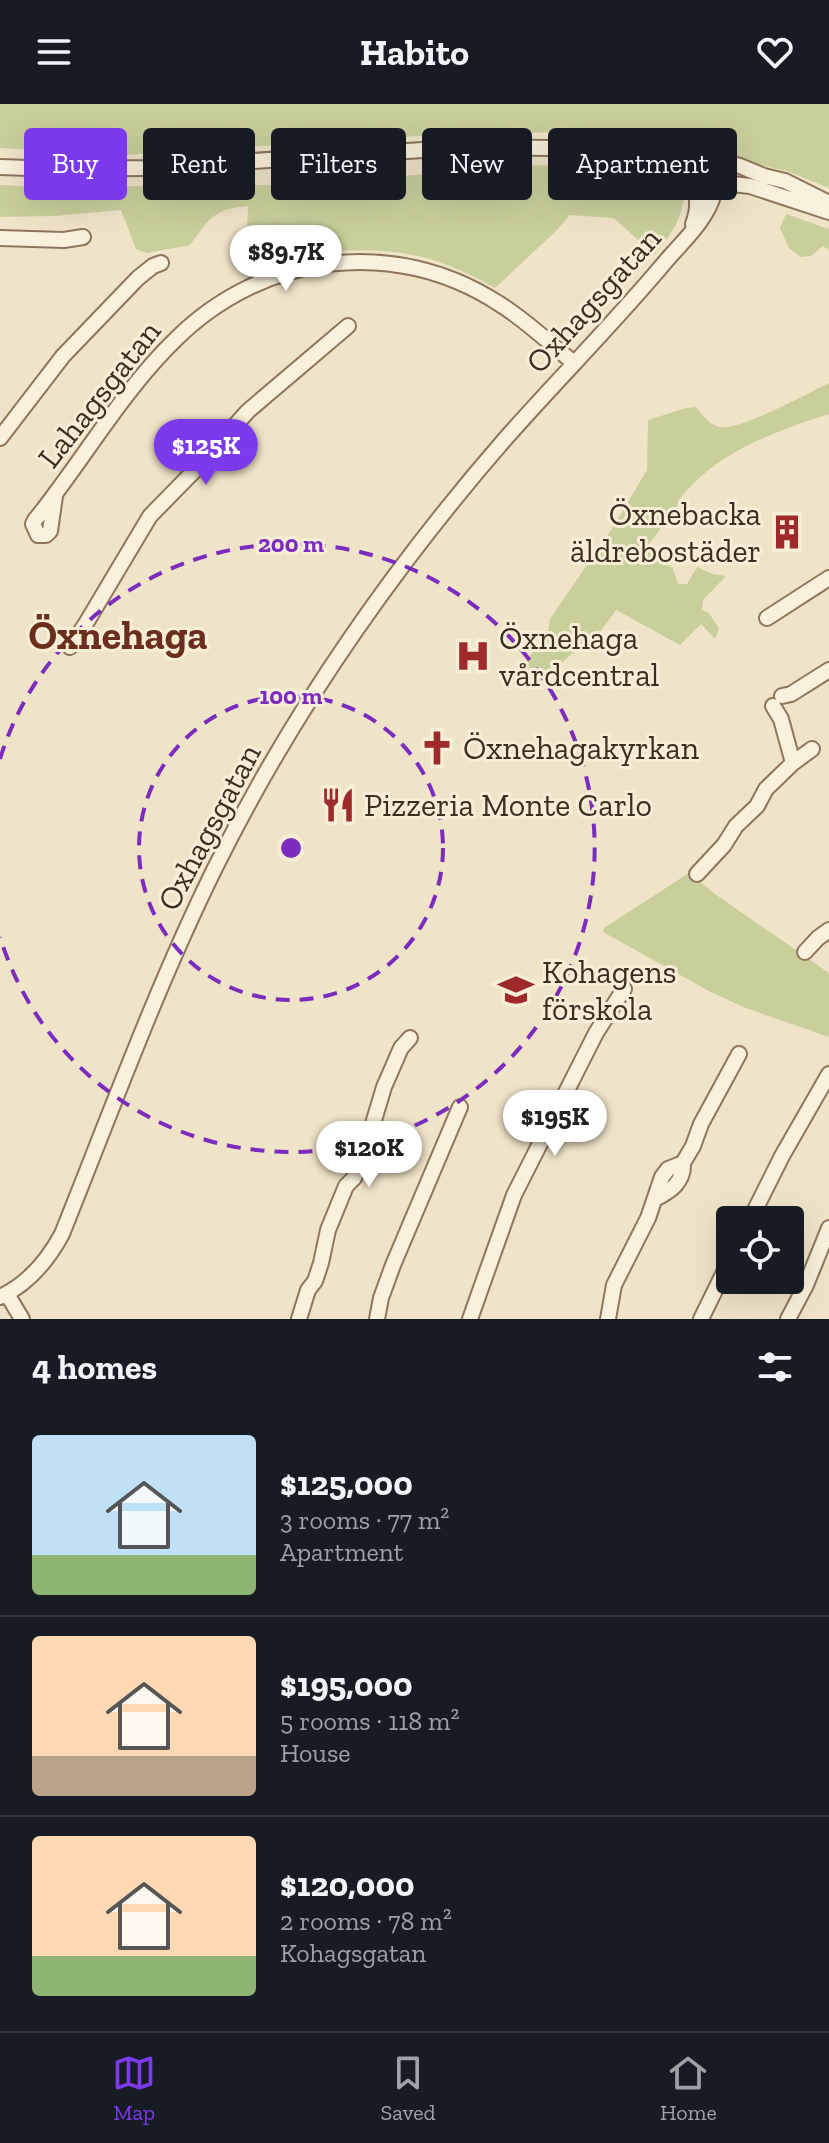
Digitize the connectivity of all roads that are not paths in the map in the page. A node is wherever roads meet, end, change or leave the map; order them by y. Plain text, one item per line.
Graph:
1 (548, 148) edge
2 (737, 166) edge
3 (0, 167) edge
4 (737, 174) edge
5 (764, 176) junction
6 (737, 184) edge
7 (698, 200) edge
8 (702, 200) edge
9 (711, 200) edge
10 (829, 203) edge
11 (697, 210) junction
12 (829, 212) edge
13 (689, 235) junction
14 (83, 237) dead end
15 (0, 238) edge
16 (161, 263) dead end
17 (348, 326) dead end
18 (574, 363) junction
19 (0, 438) edge
20 (55, 496) dead end
21 (829, 578) edge
22 (767, 618) dead end
23 (70, 647) dead end
24 (829, 670) edge
25 (812, 749) dead end
26 (793, 763) junction
27 (697, 874) dead end
28 (829, 930) edge
29 (805, 952) dead end
30 (624, 989) dead end
31 (410, 1038) dead end
32 (739, 1054) dead end
33 (829, 1074) edge
34 (460, 1107) dead end
35 (757, 1206) edge
36 (829, 1228) edge
37 (716, 1288) edge
38 (4, 1295) edge
39 (22, 1319) edge
40 (299, 1319) edge
41 (377, 1319) edge
42 (471, 1319) edge
43 (608, 1319) edge
44 (701, 1319) edge
45 (788, 1319) edge

1 - 3 street
2 - 5 street
4 - 5 street
5 - 10 street
6 - 12 street
7 - 11 street, Oxhagsgatan
8 - 11 street
9 - 13 street, Oxhagsgatan
11 - 13 street, Oxhagsgatan
13 - 18 street, Oxhagsgatan
14 - 15 street
16 - 19 street
17 - 23 street
18 - 20 street, Lahagsgatan
18 - 38 street, Oxhagsgatan
21 - 22 street
24 - 26 street
25 - 26 street
26 - 27 street
28 - 29 street
30 - 42 street
31 - 40 street
32 - 43 street
33 - 35 street
34 - 41 street
36 - 45 street
37 - 44 street
38 - 39 street

